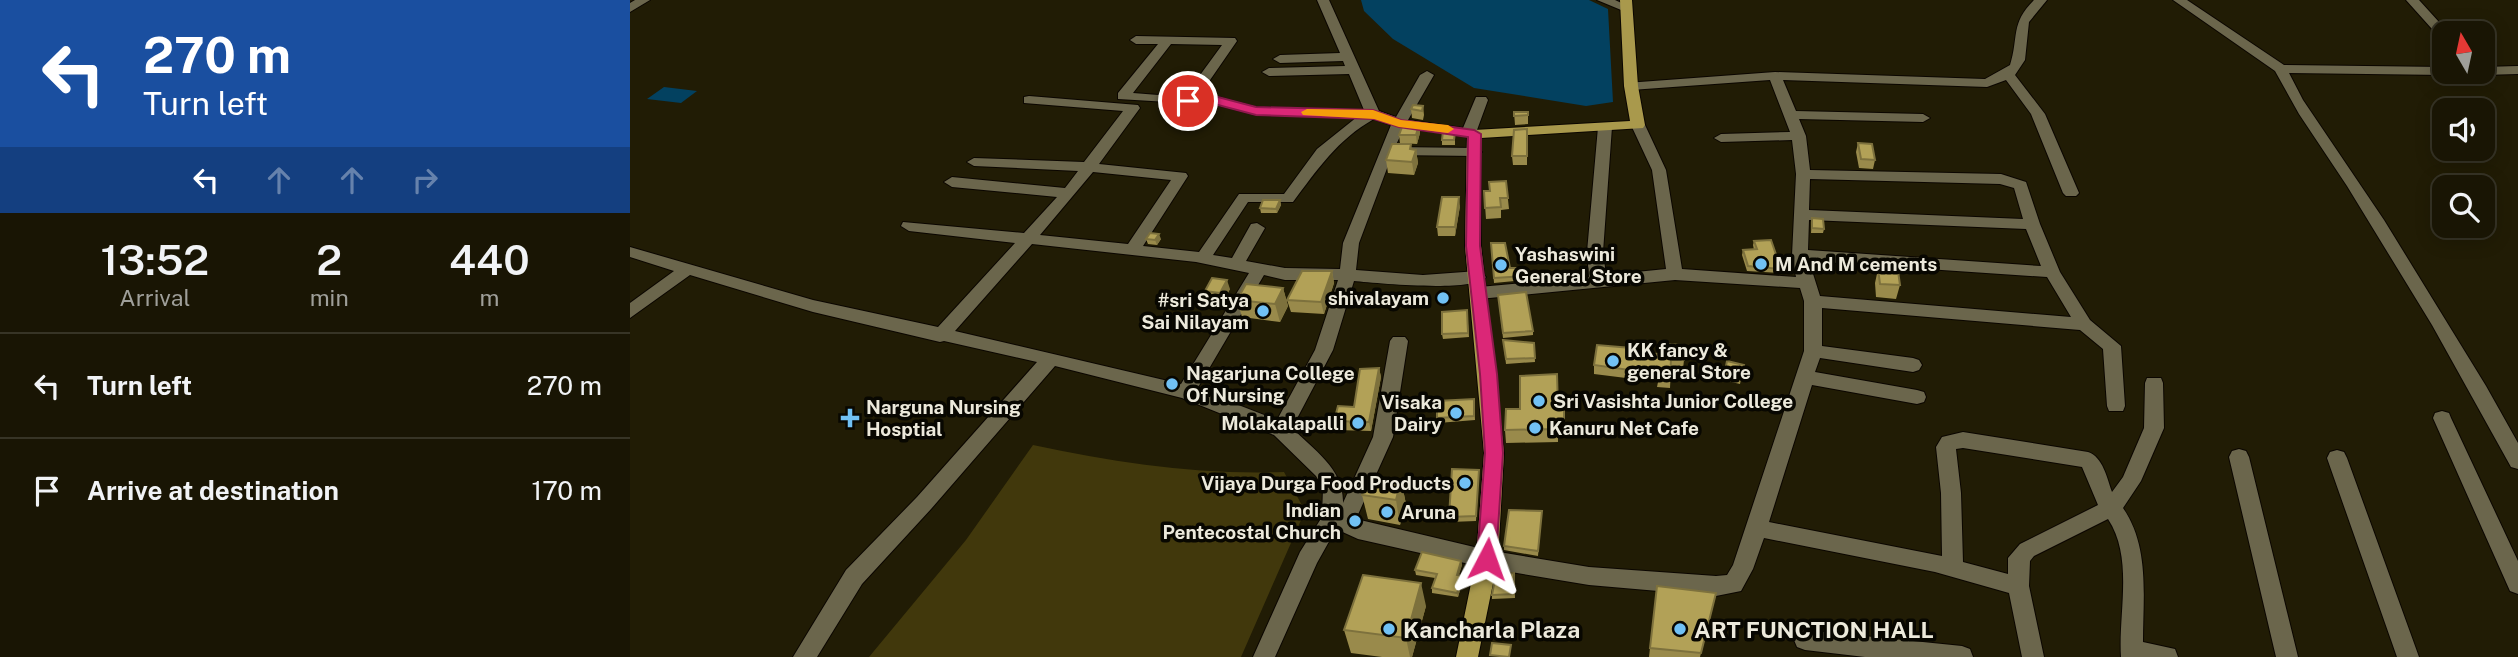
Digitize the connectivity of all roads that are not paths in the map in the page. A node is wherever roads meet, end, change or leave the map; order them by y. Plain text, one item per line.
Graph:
1 (644, 0) edge
2 (1323, 0) edge
3 (1603, 0) edge
4 (2041, 0) edge
5 (2179, 0) edge
6 (2412, 0) edge
7 (1626, 4) edge
8 (630, 8) edge
9 (2432, 22) edge
10 (1136, 40) dead end
11 (1168, 40) junction
12 (1280, 59) dead end
13 (1349, 64) junction
14 (2281, 69) junction
15 (2518, 70) edge
16 (2432, 71) edge
17 (2496, 71) edge
18 (1269, 72) dead end
19 (1427, 75) dead end
20 (2008, 75) junction
21 (1775, 76) junction
22 (1631, 86) junction
23 (1189, 99) junction
24 (1029, 100) dead end
25 (1481, 100) dead end
26 (1137, 103) junction
27 (1791, 115) junction
28 (1366, 118) junction
29 (1923, 118) dead end
30 (1396, 122) junction
31 (1638, 125) junction
32 (1605, 127) junction
33 (1799, 136) junction
34 (1721, 138) dead end
35 (1473, 139) junction
36 (1387, 150) junction
37 (974, 162) dead end
38 (1089, 167) junction
39 (1803, 174) junction
40 (952, 182) dead end
41 (2071, 193) dead end
42 (1069, 194) junction
43 (1801, 215) junction
44 (2032, 224) junction
45 (909, 226) dead end
46 (1256, 228) dead end
47 (1029, 240) junction
48 (1133, 249) junction
49 (630, 252) edge
50 (1800, 255) junction
51 (1203, 258) junction
52 (1236, 265) junction
53 (688, 269) junction
54 (1259, 269) junction
55 (2052, 272) junction
56 (1675, 274) junction
57 (1348, 276) junction
58 (1598, 282) junction
59 (1479, 285) junction
60 (1810, 292) junction
61 (630, 312) edge
62 (2084, 324) junction
63 (940, 336) junction
64 (1399, 341) dead end
65 (1813, 351) junction
66 (1051, 358) junction
67 (1913, 365) dead end
68 (1806, 377) junction
69 (2154, 383) dead end
70 (1186, 392) junction
71 (1917, 397) dead end
72 (2116, 406) dead end
73 (2442, 418) dead end
74 (1281, 430) junction
75 (2239, 457) dead end
76 (2337, 458) dead end
77 (2518, 461) edge
78 (2112, 508) junction
79 (1338, 520) junction
80 (1757, 528) junction
81 (1487, 559) junction
82 (1953, 570) junction
83 (2518, 584) edge
84 (2018, 586) junction
85 (1805, 640) dead end
86 (2131, 654) edge
87 (804, 657) edge
88 (1264, 657) edge
89 (1467, 657) edge
90 (1962, 657) edge
91 (2033, 657) edge
92 (2167, 657) edge
93 (2287, 657) edge
94 (2408, 657) edge

1 - 8 street
2 - 13 street
3 - 7 street
4 - 20 street
5 - 14 street
6 - 9 street
7 - 22 main road
10 - 11 street
11 - 23 street
11 - 26 street
12 - 13 street
13 - 18 street
13 - 28 street
14 - 16 street
14 - 77 street
15 - 17 street
19 - 30 street
20 - 21 street
20 - 41 street
21 - 22 street
21 - 27 street
22 - 31 main road
23 - 26 street
23 - 28 street
24 - 26 street
25 - 35 street
26 - 38 street
27 - 29 street
27 - 33 street
28 - 30 street
28 - 51 street
30 - 35 street
30 - 36 street
31 - 32 main road
31 - 56 street
32 - 35 main road
32 - 58 street
33 - 34 street
33 - 39 street
35 - 36 street
35 - 59 main road
36 - 57 street
37 - 38 street
38 - 42 street
38 - 48 street
39 - 43 street
39 - 44 street
40 - 42 street
42 - 47 street
43 - 44 street
43 - 50 street
44 - 55 street
45 - 47 street
46 - 52 street
47 - 48 street
47 - 63 street
48 - 51 street
49 - 53 street
50 - 55 street
50 - 60 street
51 - 52 street
52 - 54 street
53 - 61 street
53 - 63 street
54 - 57 street
54 - 70 street
55 - 62 street
56 - 58 street
56 - 60 street
57 - 59 street
57 - 74 street
58 - 59 street
59 - 81 main road
60 - 62 street
60 - 65 street
62 - 72 street
63 - 66 street
64 - 79 street
65 - 67 street
65 - 68 street
66 - 70 street
66 - 87 street
68 - 71 street
68 - 80 street
69 - 78 street
70 - 74 street
73 - 83 street
74 - 79 street
75 - 93 street
76 - 94 street
78 - 82 street
78 - 84 street
78 - 86 street
79 - 81 street
79 - 88 street
80 - 81 street
80 - 82 street
81 - 89 main road
82 - 84 street
84 - 91 street
85 - 90 street
86 - 92 street

